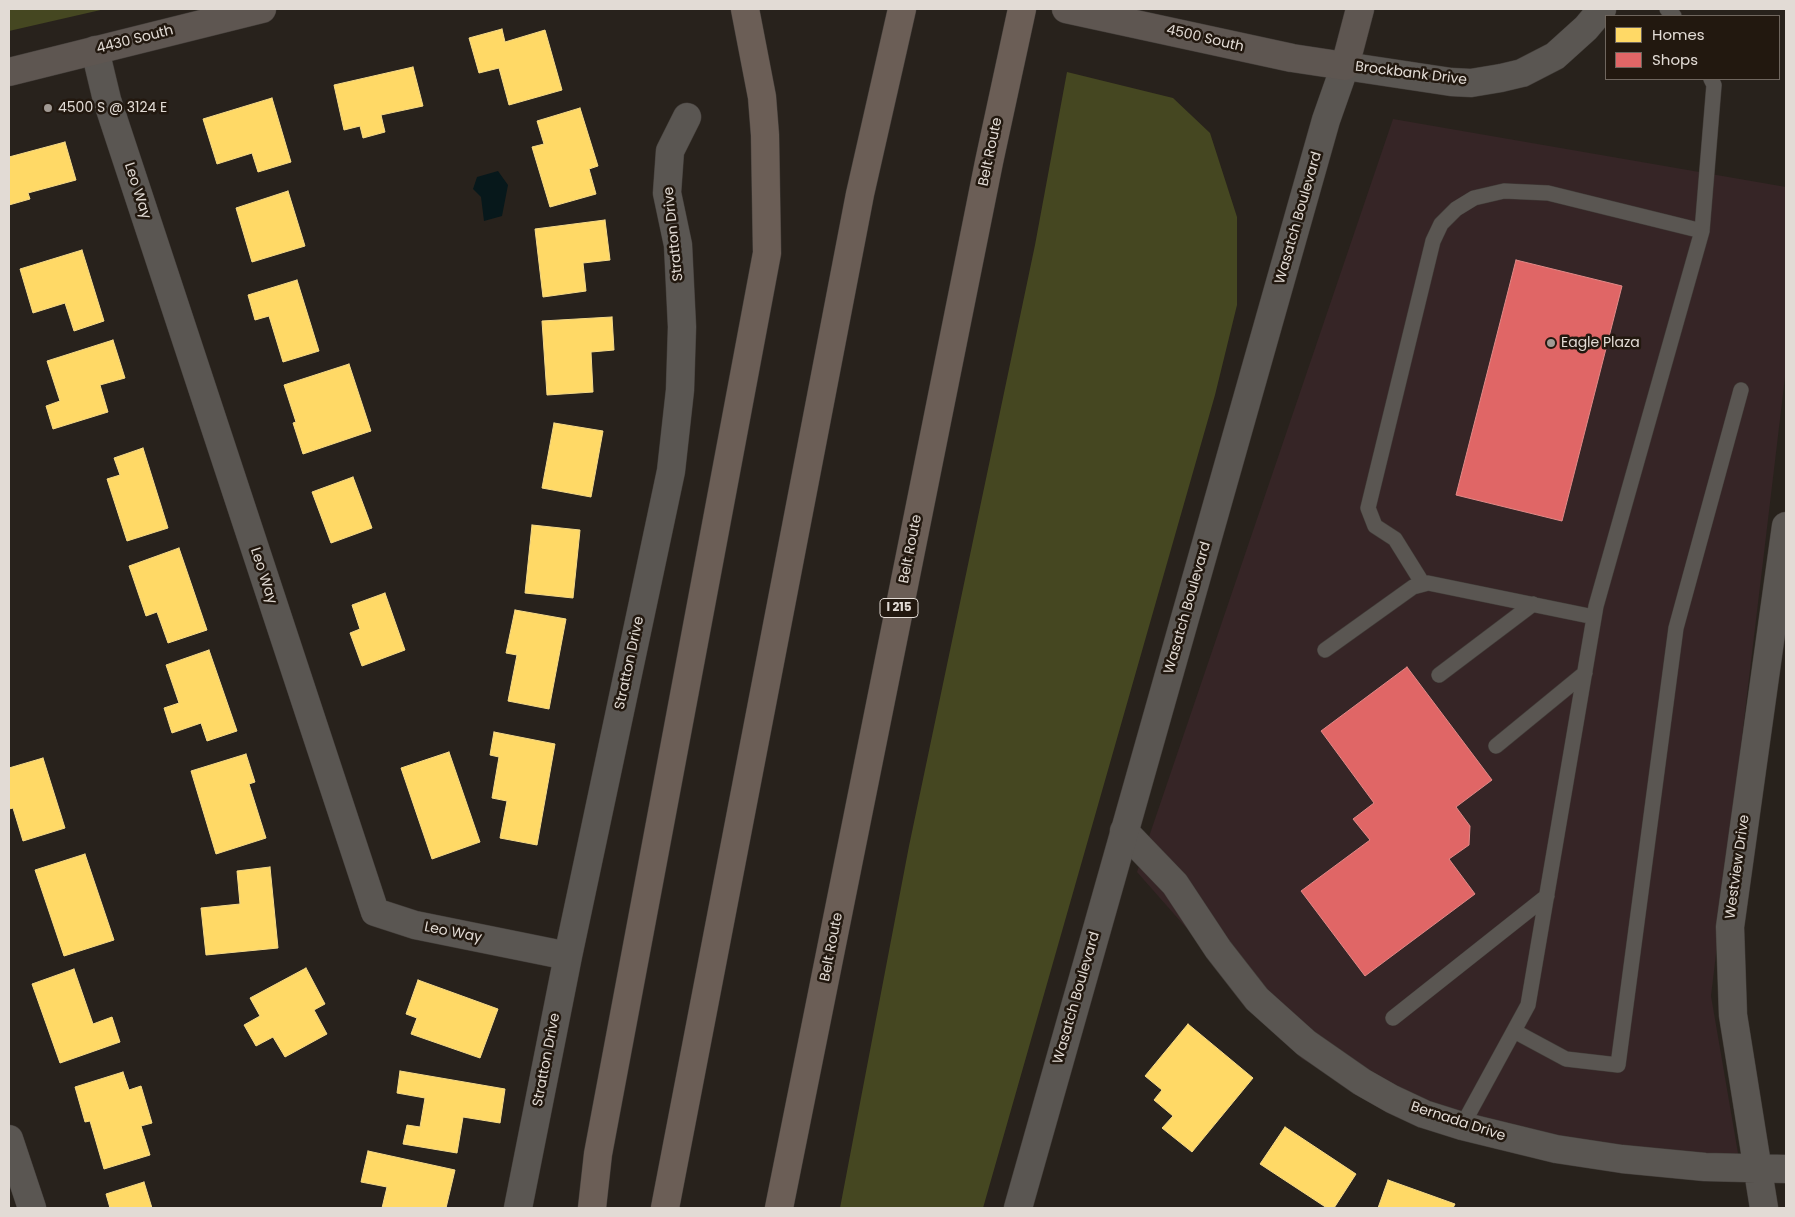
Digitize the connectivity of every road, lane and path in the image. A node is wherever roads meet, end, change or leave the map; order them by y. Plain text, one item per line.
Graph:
1 (262, 9) edge
2 (744, 9) edge
3 (902, 9) edge
4 (1022, 9) edge
5 (1066, 9) edge
6 (1360, 9) edge
7 (1602, 9) edge
8 (95, 50) junction
9 (1345, 66) junction
10 (9, 72) edge
11 (1712, 80) edge
12 (687, 117) dead end
13 (1702, 230) junction
14 (1741, 390) dead end
15 (1786, 526) edge
16 (1423, 584) junction
17 (1533, 604) junction
18 (1594, 617) junction
19 (1325, 650) dead end
20 (1585, 674) junction
21 (1439, 676) dead end
22 (1496, 746) dead end
23 (1124, 831) junction
24 (1547, 896) junction
25 (568, 956) junction
26 (1393, 1018) dead end
27 (1514, 1030) junction
28 (1462, 1126) junction
29 (9, 1138) edge
30 (1758, 1169) junction
31 (1786, 1169) edge
32 (32, 1208) edge
33 (518, 1208) edge
34 (592, 1208) edge
35 (665, 1208) edge
36 (779, 1208) edge
37 (1018, 1208) edge
38 (1764, 1208) edge

1 - 8 main road, 4430 South
2 - 34 highway
3 - 35 highway
4 - 36 highway, Belt Route / I 215
5 - 9 main road, 4500 South
6 - 9 main road, Wasatch Boulevard
7 - 9 street, Brockbank Drive
8 - 10 main road, 4430 South
8 - 25 street, Leo Way
9 - 23 street, Wasatch Boulevard
11 - 13 lane
12 - 25 street, Stratton Drive
13 - 16 lane
13 - 18 lane
14 - 27 lane
15 - 30 street, Westview Drive
16 - 17 lane
16 - 19 lane
17 - 18 lane
17 - 21 lane
18 - 20 lane
20 - 22 lane
20 - 24 lane
23 - 28 street, Bernada Drive
23 - 37 street, Wasatch Boulevard
24 - 26 lane
24 - 27 lane
25 - 33 street, Stratton Drive
27 - 28 lane
28 - 30 street, Bernada Drive
29 - 32 street
30 - 31 street, Bernada Drive
30 - 38 street, Westview Drive

